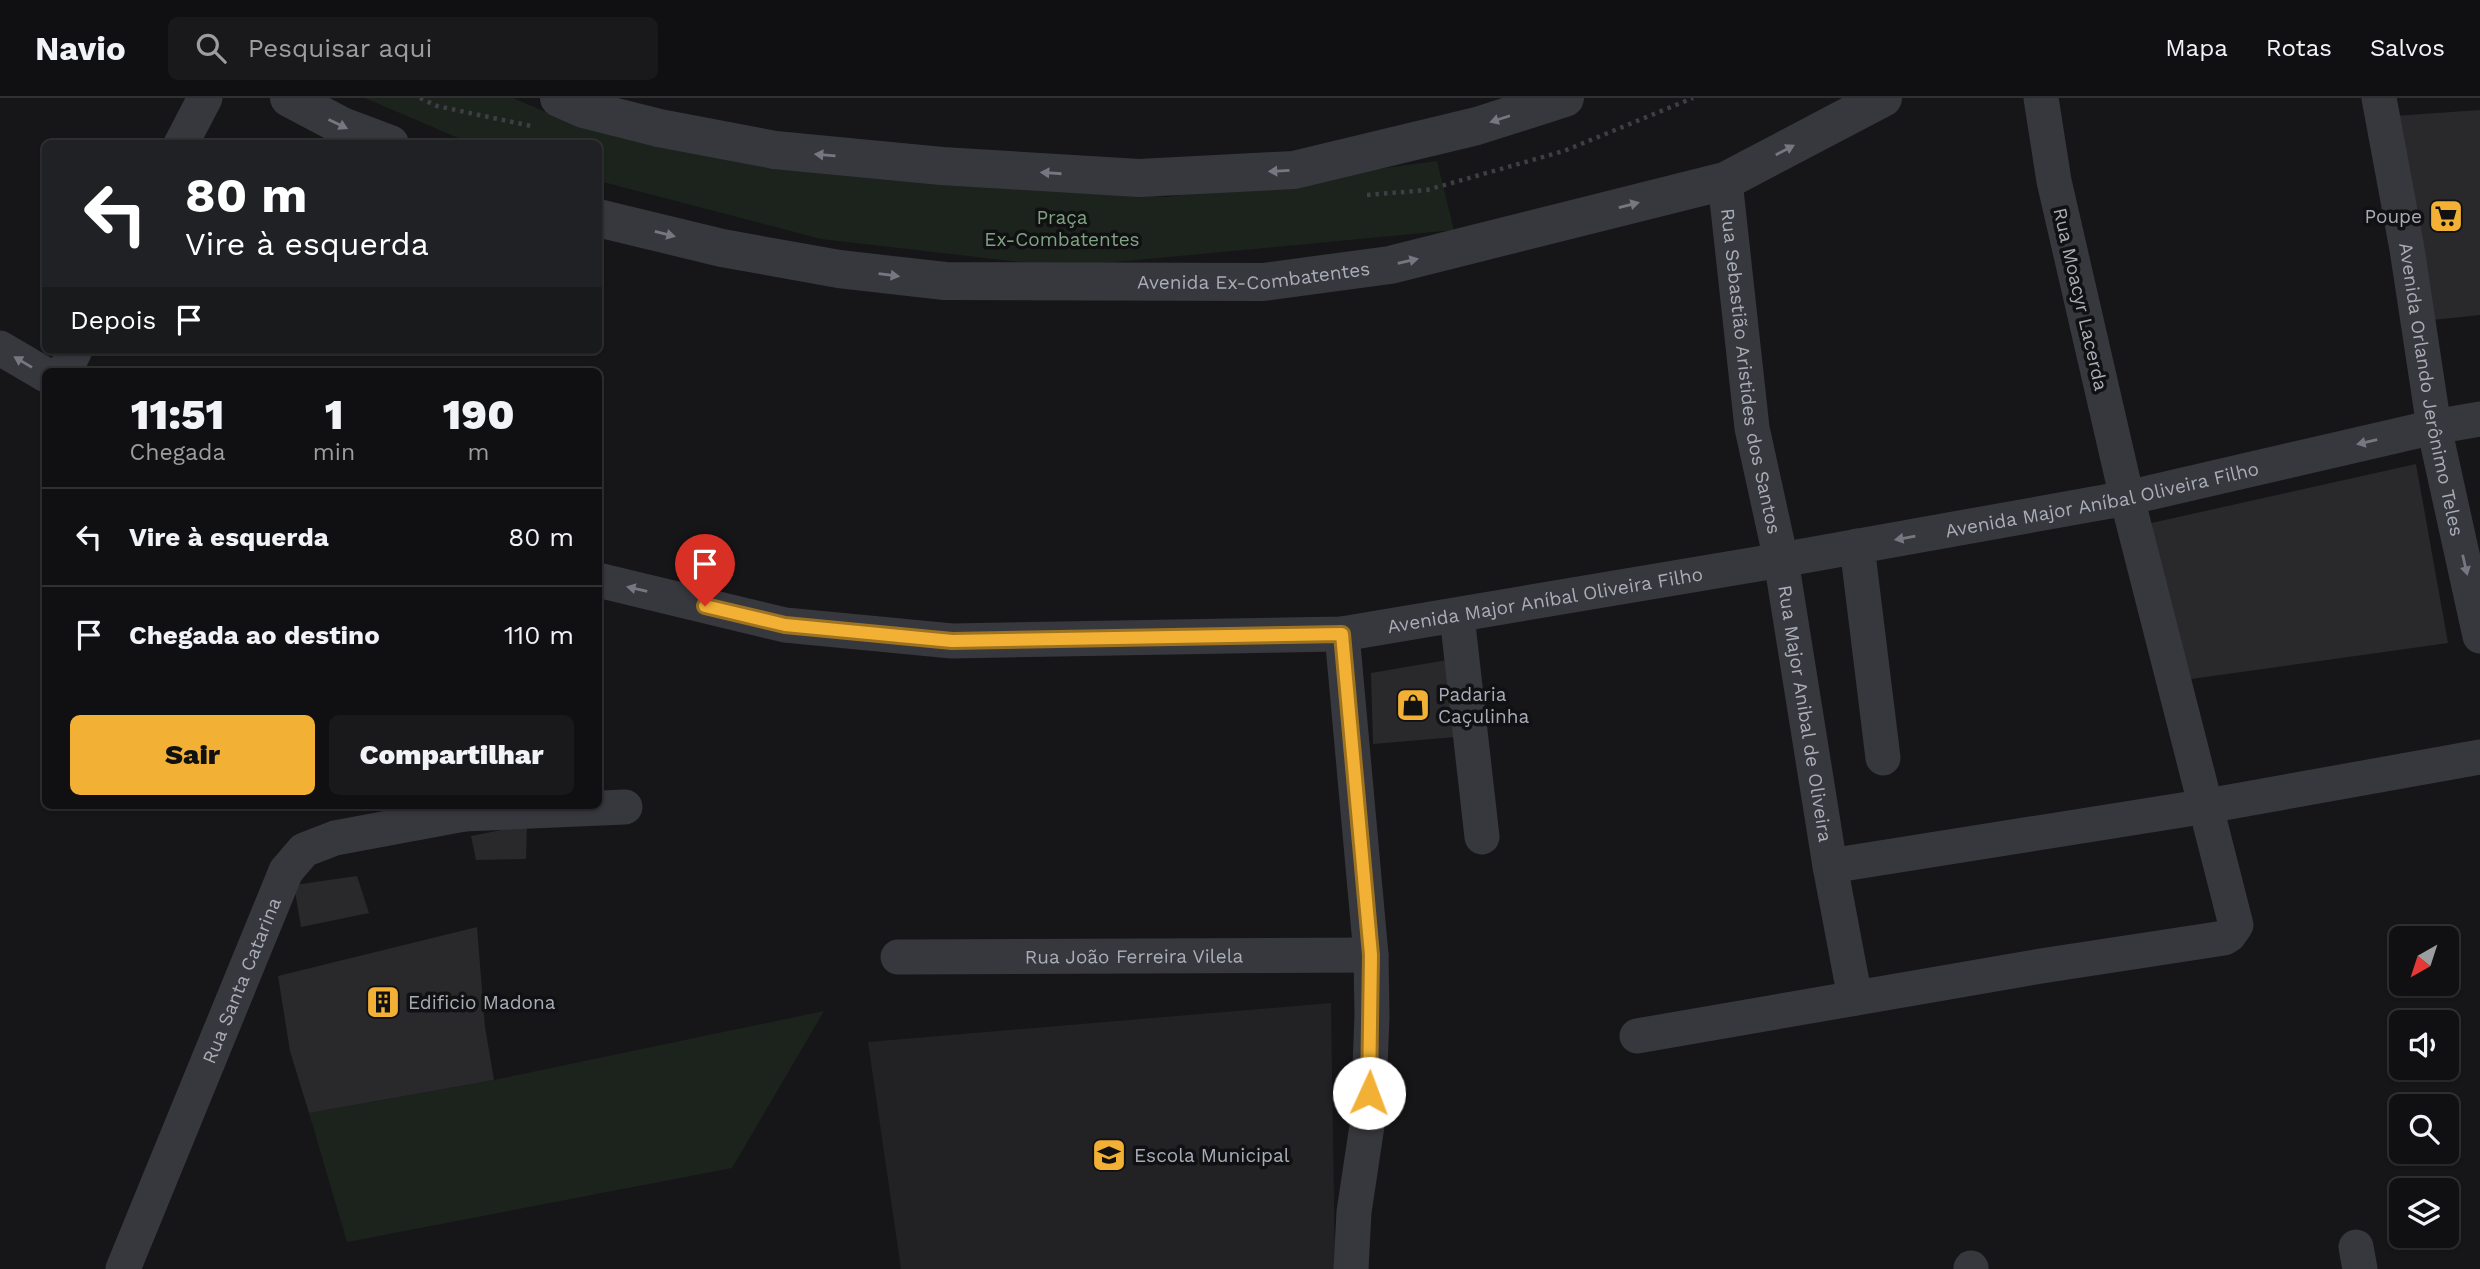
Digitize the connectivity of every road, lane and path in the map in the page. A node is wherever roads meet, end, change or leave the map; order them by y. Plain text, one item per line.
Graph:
1 (205, 98) edge
2 (289, 98) edge
3 (1565, 98) edge
4 (1883, 98) edge
5 (2041, 98) edge
6 (2379, 98) edge
7 (575, 102) edge
8 (183, 140) edge
9 (379, 140) edge
10 (1725, 181) junction
11 (602, 219) edge
12 (0, 348) edge
13 (42, 373) edge
14 (2480, 419) edge
15 (2434, 426) junction
16 (2127, 498) junction
17 (1857, 546) junction
18 (1781, 560) junction
19 (602, 581) edge
20 (1457, 616) junction
21 (1342, 634) junction
22 (2480, 636) edge
23 (2480, 757) edge
24 (1883, 758) dead end
25 (2207, 806) junction
26 (602, 807) edge
27 (625, 807) dead end
28 (517, 809) edge
29 (463, 810) edge
30 (1482, 837) dead end
31 (1830, 866) junction
32 (1371, 955) junction
33 (898, 957) dead end
34 (1855, 998) junction
35 (1637, 1036) dead end
36 (122, 1269) edge
37 (1351, 1269) edge

1 - 8 street
2 -> 9 street
3 -> 7 street
10 -> 4 street, Avenida Ex-Combatentes
5 - 16 street, Rua Moacyr Lacerda
6 - 15 street, Avenida Orlando Jerônimo Teles
11 -> 10 street, Avenida Ex-Combatentes
10 - 18 street, Rua Sebastião Aristides dos Santos
13 -> 12 street
14 - 15 street, Avenida Major Aníbal Oliveira Filho
15 -> 16 street, Avenida Major Aníbal Oliveira Filho
15 -> 22 street, Avenida Orlando Jerônimo Teles
16 -> 17 street, Avenida Major Aníbal Oliveira Filho
16 - 25 street, Rua Moacyr Lacerda
17 - 18 street, Avenida Major Aníbal Oliveira Filho
17 - 24 street
18 - 20 street, Avenida Major Aníbal Oliveira Filho
18 - 31 street, Rua Major Anibal de Oliveira
21 -> 19 street, Avenida Major Aníbal Oliveira Filho
20 - 21 street, Avenida Major Aníbal Oliveira Filho
20 - 30 street
21 - 32 street
23 - 25 street
25 - 31 street
25 - 34 street, Rua Moacyr Lacerda
26 - 27 street, Rua Santa Catarina
28 - 29 street, Rua Santa Catarina
29 - 36 street, Rua Santa Catarina
31 - 34 street, Rua Major Anibal de Oliveira
32 - 33 street, Rua João Ferreira Vilela
32 - 37 street
34 - 35 street

